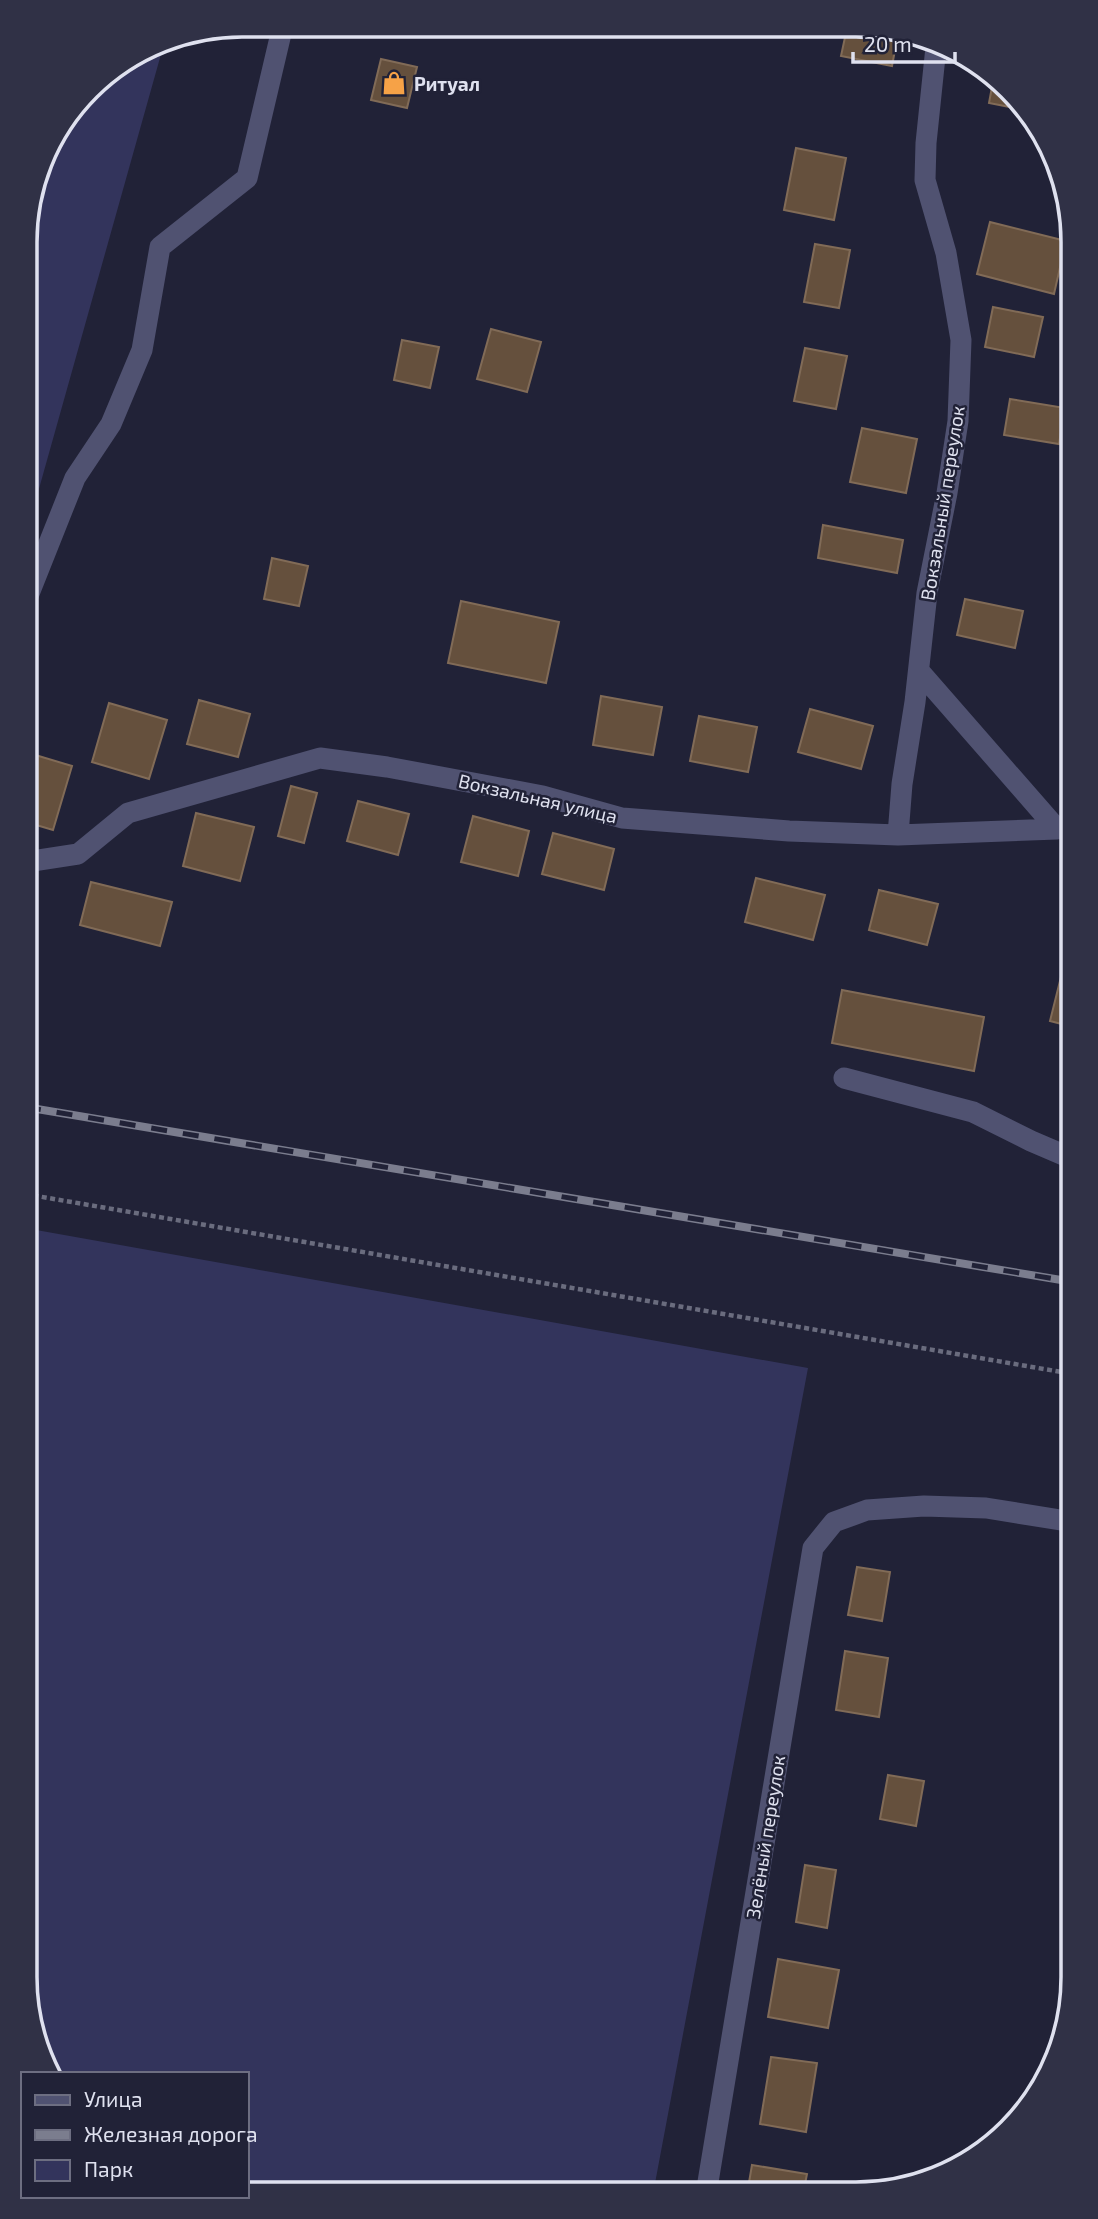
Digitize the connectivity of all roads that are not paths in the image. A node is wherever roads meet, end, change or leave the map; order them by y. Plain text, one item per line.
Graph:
1 (280, 37) edge
2 (935, 53) edge
3 (37, 573) edge
4 (919, 671) junction
5 (1061, 824) edge
6 (1061, 828) edge
7 (898, 835) junction
8 (37, 860) edge
9 (844, 1078) dead end
10 (1061, 1153) edge
11 (1061, 1520) edge
12 (708, 2182) edge

1 - 3 street
2 - 4 street, Вокзальный переулок
4 - 5 street
4 - 7 street, Вокзальный переулок
6 - 7 street, Вокзальная улица
7 - 8 street, Вокзальная улица
9 - 10 street
11 - 12 street, Зелёный переулок

